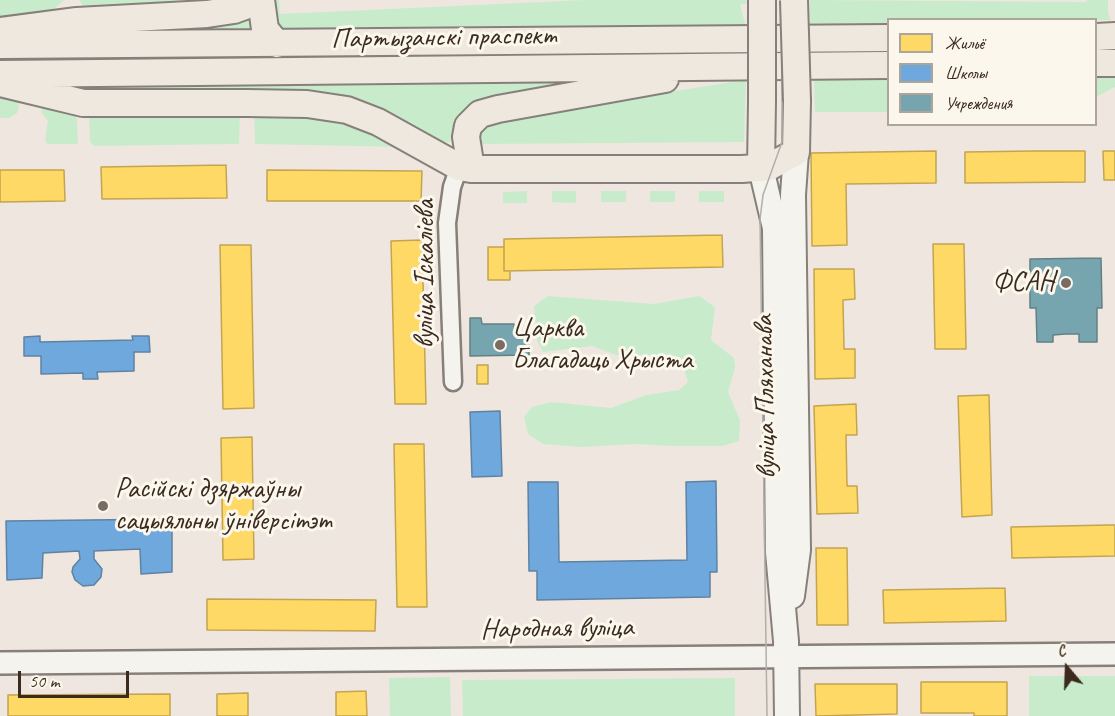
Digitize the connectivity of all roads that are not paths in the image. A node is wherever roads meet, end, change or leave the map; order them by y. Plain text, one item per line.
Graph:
1 (252, 0) edge
2 (261, 0) edge
3 (762, 0) edge
4 (794, 0) edge
5 (0, 31) edge
6 (1115, 36) edge
7 (1097, 37) edge
8 (887, 38) edge
9 (277, 44) junction
10 (0, 45) edge
11 (1097, 63) edge
12 (1115, 63) edge
13 (887, 65) edge
14 (733, 66) junction
15 (0, 74) edge
16 (0, 83) edge
17 (796, 152) junction
18 (465, 168) junction
19 (761, 168) junction
20 (453, 382) dead end
21 (786, 648) junction
22 (1115, 654) edge
23 (0, 663) edge
24 (787, 716) edge

1 - 5 main road
2 - 9 main road
3 - 19 main road, bridge
4 - 17 main road, bridge
6 - 7 main road
8 - 9 main road, Партызанскі праспект
9 - 10 main road, Партызанскі праспект
11 - 12 main road
13 - 14 main road, Партызанскі праспект
14 - 15 main road, Партызанскі праспект
14 - 18 main road
16 - 18 main road
17 - 19 main road
17 - 21 main road, вуліца Пляханава
18 - 19 main road
18 - 20 street, вуліца Іскаліева
19 - 21 main road, вуліца Пляханава
21 - 22 street, Народная вуліца
21 - 23 street, Народная вуліца
21 - 24 main road, вуліца Пляханава

